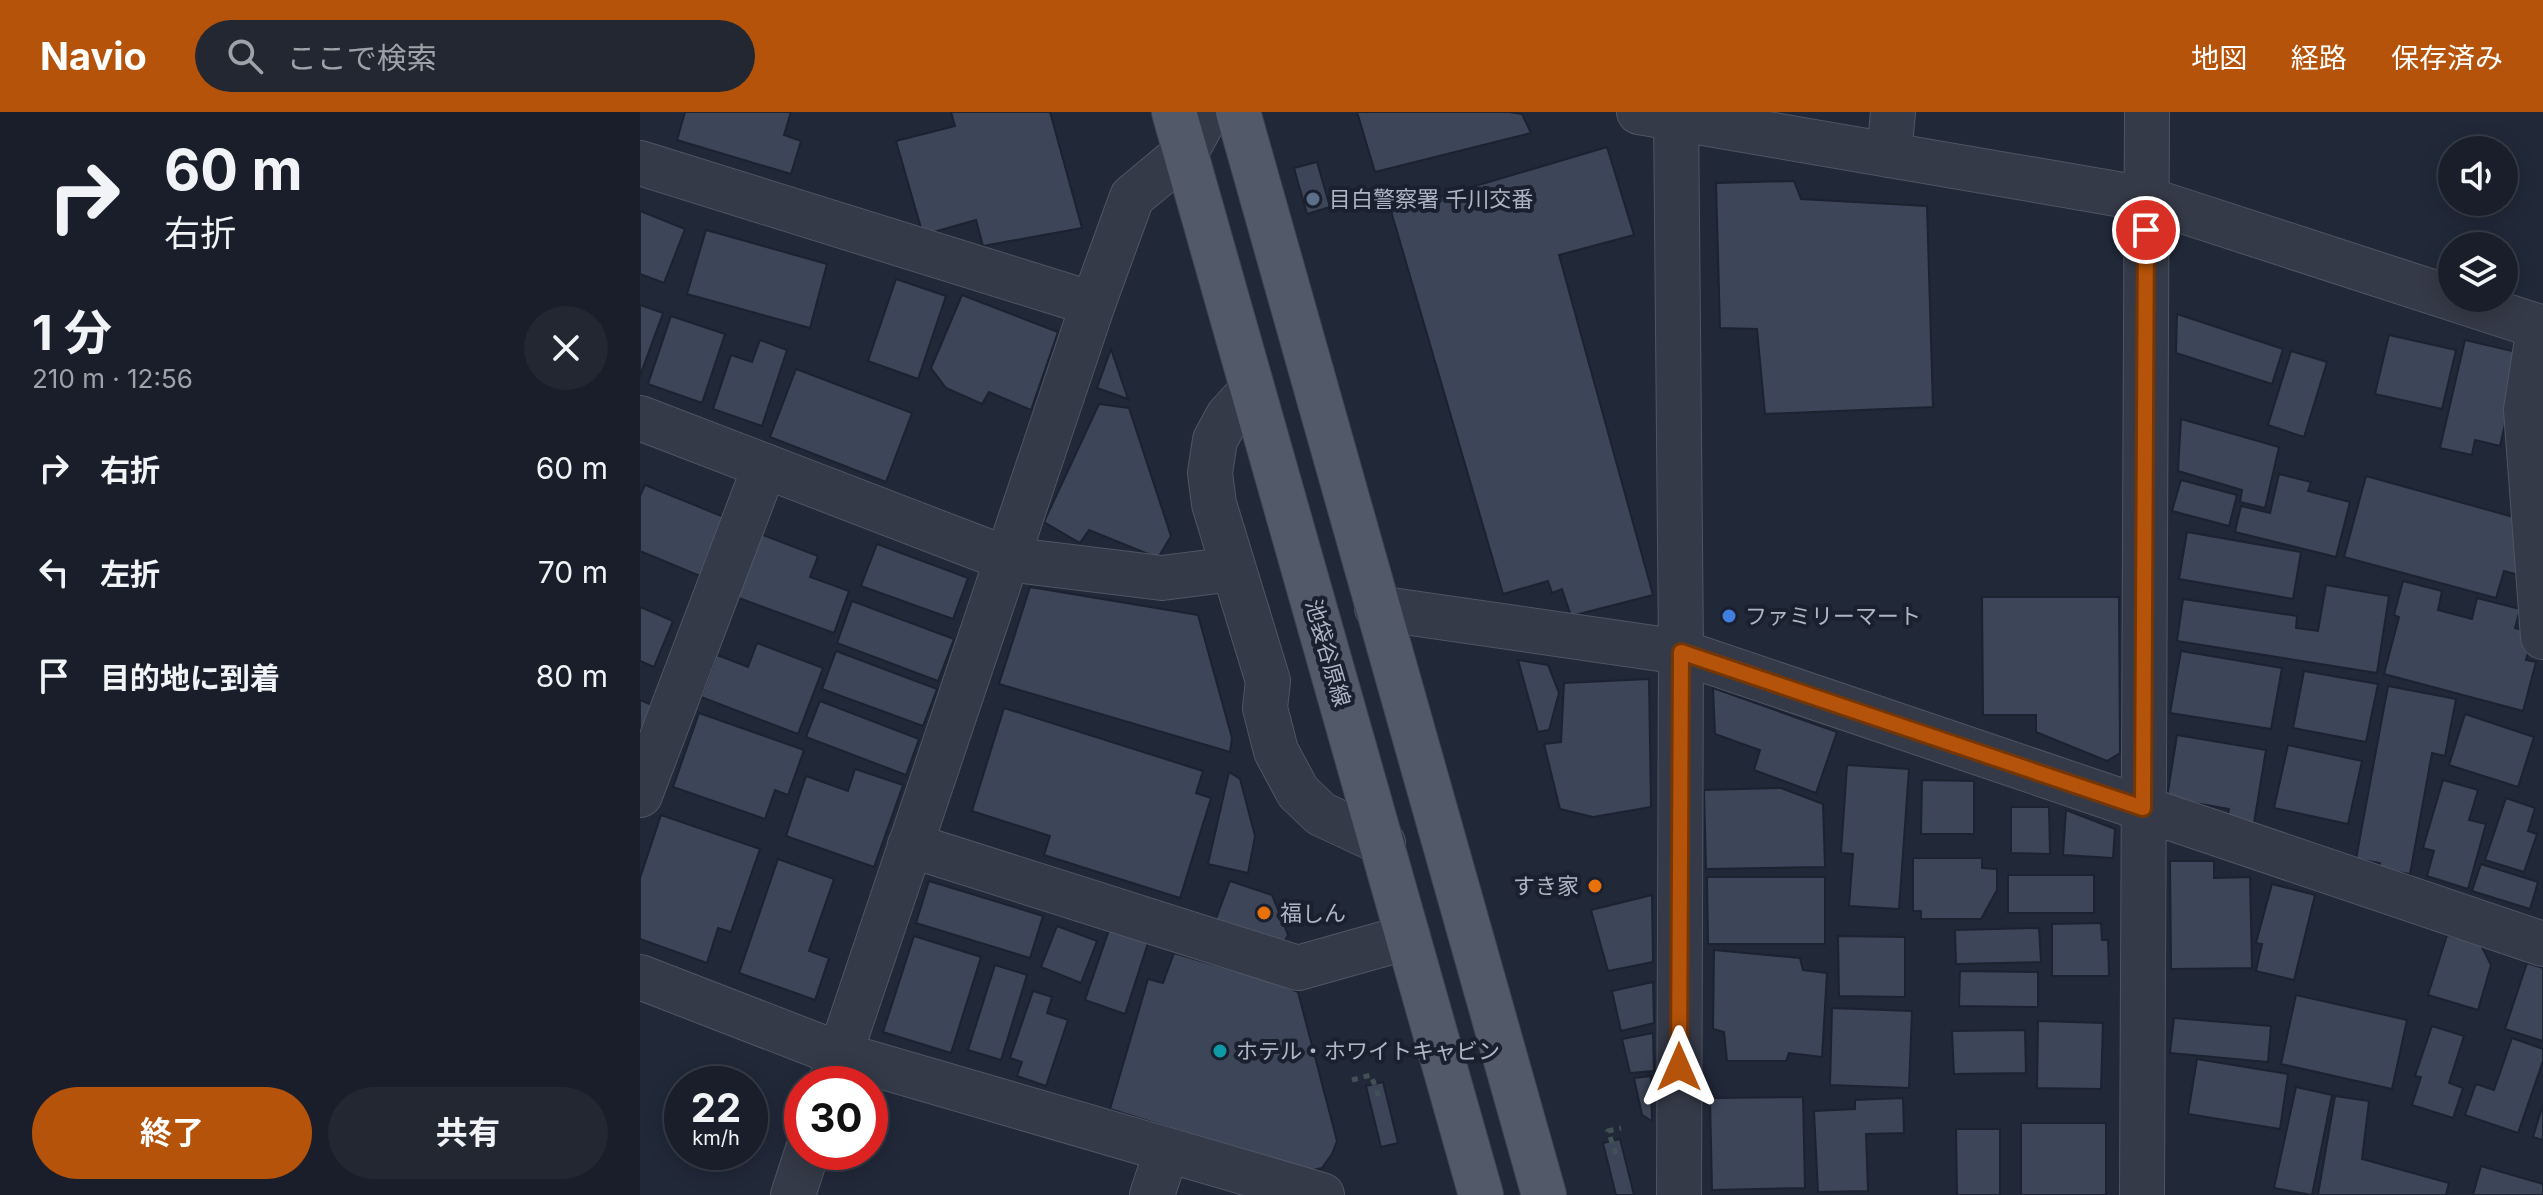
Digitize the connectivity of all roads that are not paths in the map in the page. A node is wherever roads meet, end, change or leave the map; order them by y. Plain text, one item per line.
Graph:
1 (1208, 112) edge
2 (1238, 112) edge
3 (1893, 112) edge
4 (2147, 112) edge
5 (1664, 114) edge
6 (1180, 132) edge
7 (1889, 155) junction
8 (640, 163) edge
9 (2146, 199) junction
10 (1093, 304) junction
11 (2541, 328) edge
12 (1251, 391) junction
13 (640, 418) edge
14 (765, 466) junction
15 (1007, 559) junction
16 (1233, 569) junction
17 (1377, 608) junction
18 (2543, 637) edge
19 (1681, 652) junction
20 (640, 795) edge
21 (2143, 808) junction
22 (1383, 843) junction
23 (910, 845) junction
24 (1408, 937) junction
25 (2543, 944) edge
26 (640, 977) edge
27 (828, 1066) edge
28 (835, 1066) edge
29 (888, 1082) edge
30 (1167, 1150) junction
31 (801, 1170) edge
32 (793, 1195) edge
33 (1152, 1195) edge
34 (1322, 1195) edge
35 (1481, 1195) edge
36 (1544, 1195) edge
37 (1679, 1195) edge
38 (2142, 1195) edge

1 - 6 street
2 - 17 main road
3 - 7 street
4 - 9 street
5 - 7 street
5 - 19 street
6 - 10 street
6 - 12 main road, 池袋谷原線
7 - 9 street
8 - 10 street
9 - 11 street
9 - 21 street
10 - 15 street
11 - 18 street
12 - 16 street
12 - 22 main road, 池袋谷原線
13 - 14 street
14 - 15 street
14 - 20 street
15 - 16 street
15 - 23 street
16 - 22 street
17 - 19 street
17 - 36 main road
19 - 21 street
19 - 37 street
21 - 25 street
21 - 38 street
22 - 24 main road, 池袋谷原線
23 - 24 street
23 - 28 street
24 - 35 main road, 池袋谷原線
26 - 27 street
29 - 30 street
30 - 33 street
30 - 34 street
31 - 32 street

